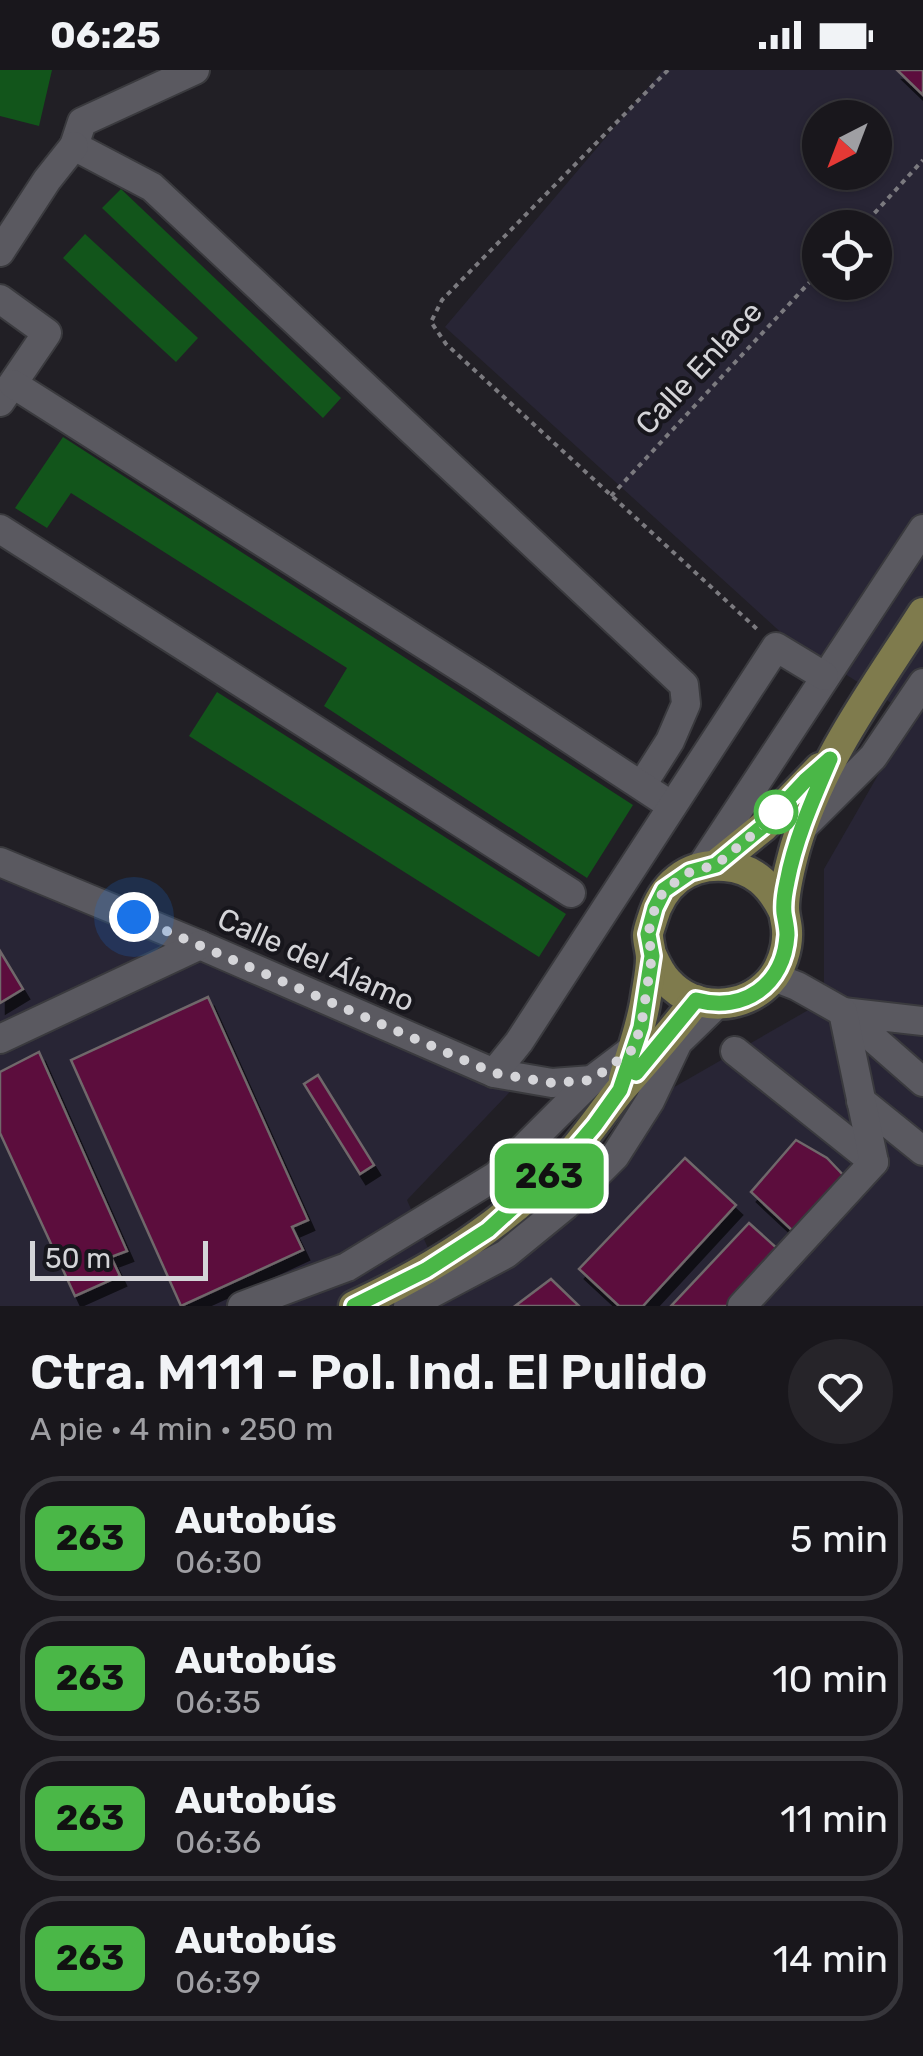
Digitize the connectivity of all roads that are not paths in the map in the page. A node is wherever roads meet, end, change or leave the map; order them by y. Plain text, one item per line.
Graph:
1 (195, 70) edge
2 (74, 146) junction
3 (0, 252) edge
4 (0, 299) edge
5 (6, 393) edge
6 (0, 529) edge
7 (923, 529) edge
8 (923, 613) edge
9 (824, 676) junction
10 (923, 683) edge
11 (830, 759) junction
12 (642, 785) junction
13 (672, 806) junction
14 (802, 828) junction
15 (0, 862) edge
16 (708, 866) junction
17 (571, 893) dead end
18 (784, 910) junction
19 (200, 945) junction
20 (652, 956) junction
21 (774, 978) junction
22 (706, 1003) junction
23 (843, 1012) junction
24 (923, 1021) edge
25 (0, 1039) edge
26 (735, 1051) dead end
27 (494, 1073) junction
28 (923, 1082) edge
29 (606, 1085) junction
30 (861, 1102) junction
31 (923, 1150) edge
32 (874, 1162) junction
33 (416, 1303) edge
34 (242, 1306) edge
35 (354, 1306) edge
36 (742, 1306) edge

1 - 2 street
2 - 3 street
2 - 12 street
4 - 5 street
5 - 12 street
6 - 17 street
7 - 9 street
8 - 11 main road
9 - 13 street
9 - 16 street
10 - 14 street
11 - 14 main road
11 - 16 main road
12 - 13 street
13 - 27 street
14 - 18 main road
15 - 19 street, Calle del Álamo
16 - 18 main road
16 - 20 main road
18 - 21 main road
19 - 25 street
19 - 27 street, Calle del Álamo
20 - 22 main road
20 - 29 main road
21 - 22 main road
21 - 23 street
22 - 29 main road
22 - 33 street
23 - 24 street
23 - 28 street
23 - 30 street
26 - 32 street
27 - 29 street, Calle del Álamo
29 - 34 street
29 - 35 main road
30 - 31 street
30 - 32 street
32 - 36 street

